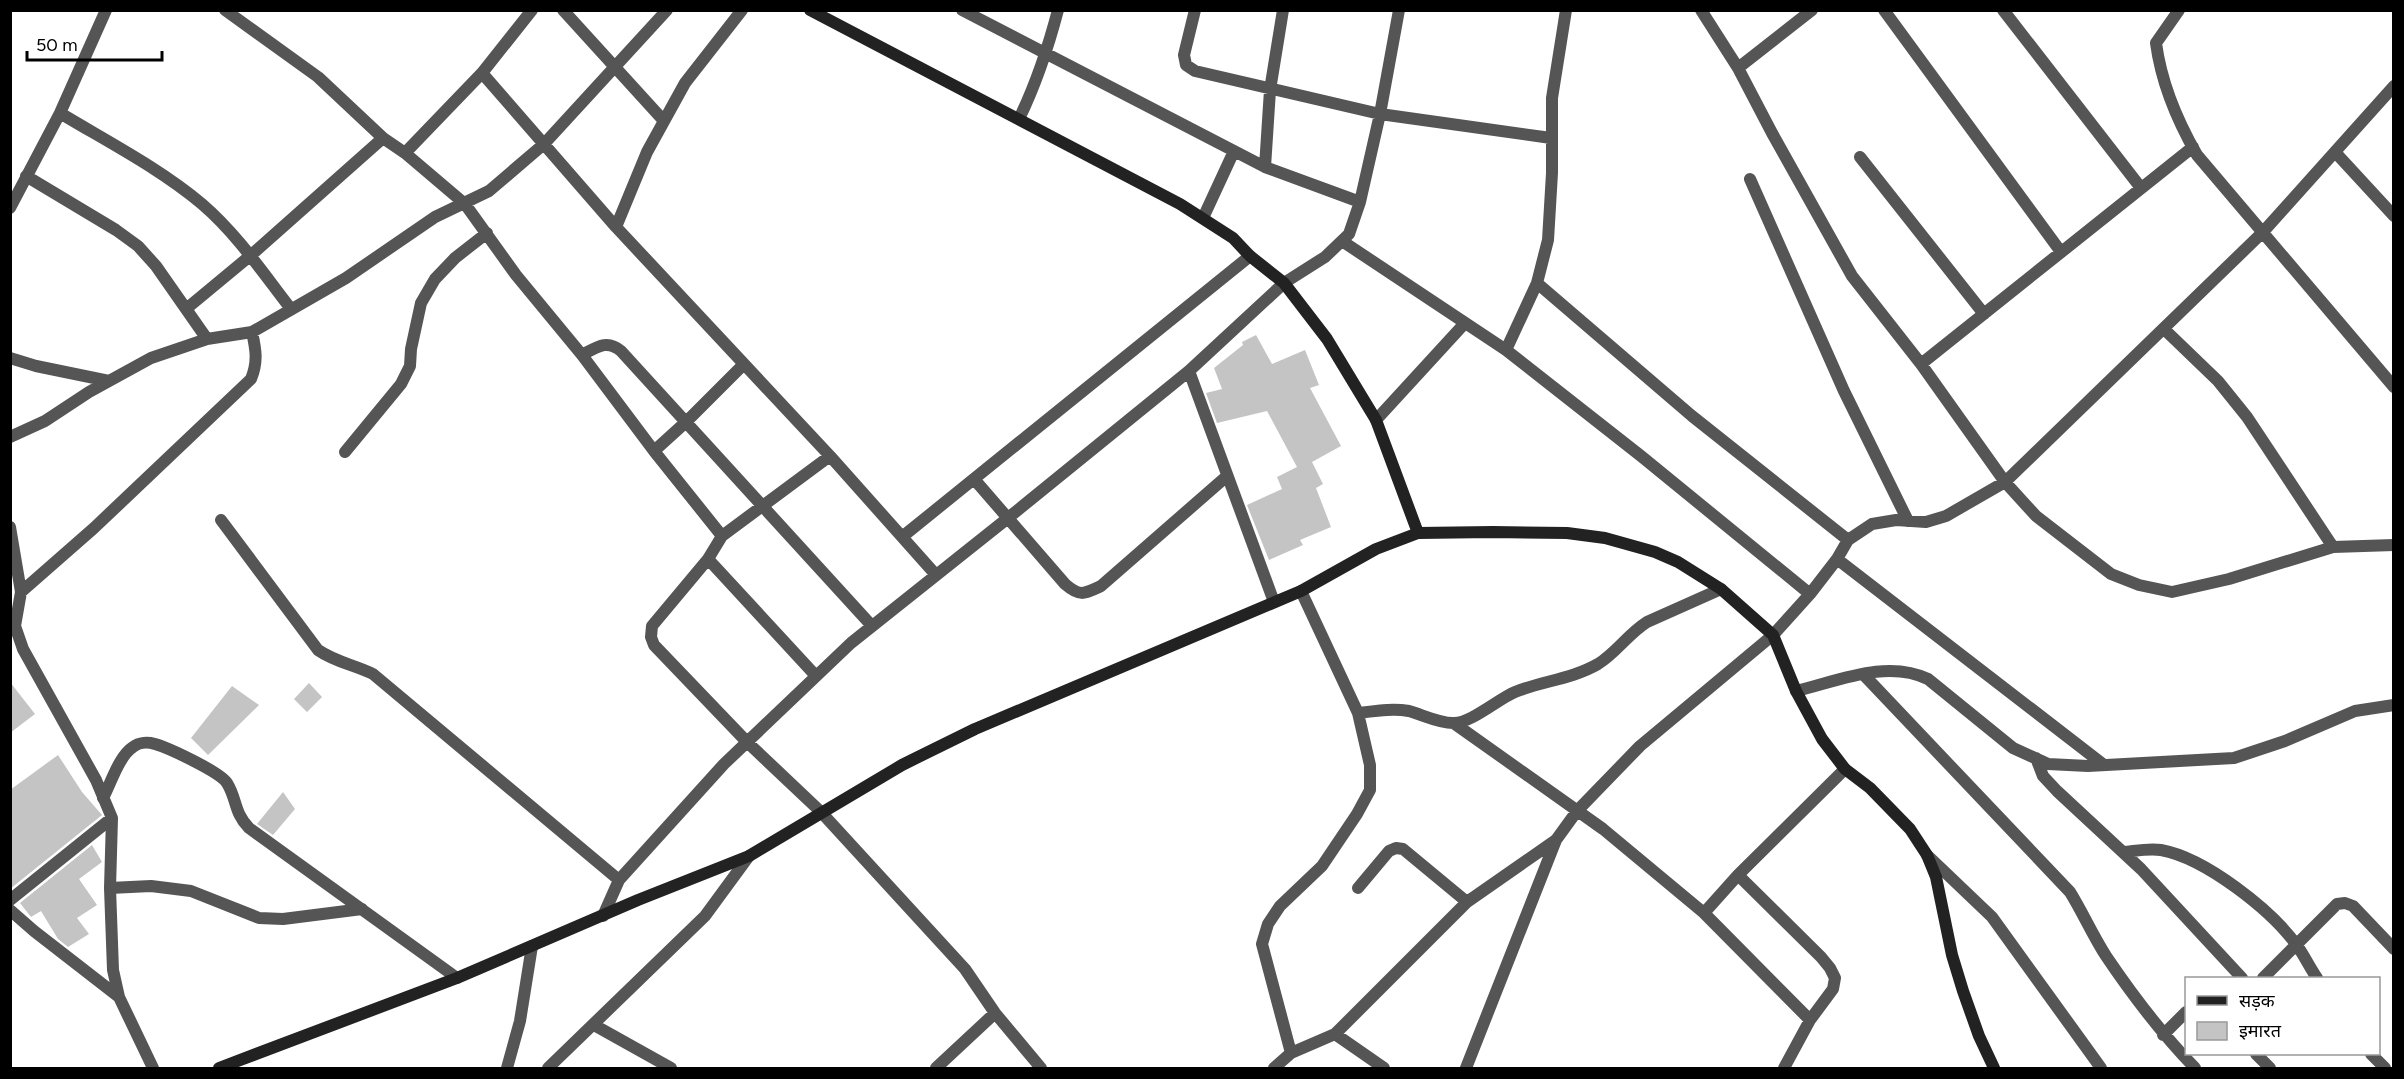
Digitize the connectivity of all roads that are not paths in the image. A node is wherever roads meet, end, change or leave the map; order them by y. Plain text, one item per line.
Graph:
1 (106, 10) edge
2 (225, 10) edge
3 (532, 10) edge
4 (563, 10) edge
5 (668, 10) edge
6 (742, 10) edge
7 (810, 10) edge
8 (962, 10) edge
9 (1058, 10) edge
10 (1195, 10) edge
11 (1283, 10) edge
12 (1399, 10) edge
13 (1566, 10) edge
14 (1812, 10) edge
15 (1884, 10) edge
16 (2003, 10) edge
17 (2179, 10) edge
18 (1698, 11) edge
19 (1046, 53) junction
20 (616, 66) junction
21 (1738, 68) junction
22 (482, 74) junction
23 (1270, 90) junction
24 (2391, 92) edge
25 (60, 113) junction
26 (1380, 114) junction
27 (1018, 119) junction
28 (664, 120) junction
29 (383, 138) junction
30 (1551, 138) junction
31 (544, 144) junction
32 (2193, 147) junction
33 (1234, 151) junction
34 (2335, 152) junction
35 (405, 153) junction
36 (1860, 157) dead end
37 (1265, 167) junction
38 (26, 176) junction
39 (1750, 179) dead end
40 (2141, 188) junction
41 (1360, 202) junction
42 (465, 204) junction
43 (10, 208) edge
44 (2394, 216) edge
45 (1203, 218) junction
46 (616, 227) junction
47 (2264, 232) junction
48 (487, 233) junction
49 (1342, 241) junction
50 (2061, 252) junction
51 (250, 256) junction
52 (1250, 256) junction
53 (1284, 283) junction
54 (1536, 283) junction
55 (186, 309) junction
56 (291, 309) junction
57 (1984, 314) junction
58 (1466, 323) junction
59 (2164, 329) junction
60 (252, 332) junction
61 (207, 339) junction
62 (1506, 350) junction
63 (582, 355) junction
64 (10, 358) edge
65 (744, 364) junction
66 (1921, 364) junction
67 (1188, 371) junction
68 (109, 381) junction
69 (2394, 387) edge
70 (1376, 420) junction
71 (686, 422) junction
72 (10, 437) edge
73 (654, 451) junction
74 (345, 452) dead end
75 (830, 456) junction
76 (1227, 476) junction
77 (974, 479) junction
78 (2005, 482) junction
79 (763, 507) junction
80 (1008, 518) junction
81 (221, 520) dead end
82 (1908, 521) junction
83 (10, 527) edge
84 (1418, 533) junction
85 (722, 536) junction
86 (902, 537) junction
87 (1848, 540) junction
88 (2394, 545) edge
89 (2333, 546) junction
90 (708, 559) junction
91 (1837, 559) junction
92 (936, 575) junction
93 (1721, 589) junction
94 (1301, 591) junction
95 (21, 592) junction
96 (1810, 594) junction
97 (1274, 602) junction
98 (13, 627) edge
99 (872, 627) junction
100 (1773, 634) junction
101 (1863, 674) junction
102 (816, 676) junction
103 (1796, 691) junction
104 (2394, 705) edge
105 (1358, 713) junction
106 (1455, 724) junction
107 (747, 742) junction
108 (2036, 758) junction
109 (2104, 765) junction
110 (1845, 769) junction
111 (103, 798) junction
112 (1577, 811) junction
113 (820, 812) junction
114 (112, 818) junction
115 (1556, 840) junction
116 (2124, 852) junction
117 (1927, 855) junction
118 (749, 856) junction
119 (1738, 875) junction
120 (619, 880) junction
121 (110, 888) junction
122 (1358, 888) dead end
123 (10, 900) edge
124 (1467, 902) junction
125 (362, 909) junction
126 (10, 910) edge
127 (1704, 913) junction
128 (603, 916) junction
129 (532, 946) junction
130 (2297, 946) junction
131 (2394, 949) edge
132 (2241, 977) edge
133 (2264, 977) edge
134 (2315, 977) edge
135 (457, 978) junction
136 (119, 997) junction
137 (995, 1013) junction
138 (2185, 1014) edge
139 (1810, 1020) junction
140 (594, 1025) junction
141 (1335, 1034) junction
142 (2163, 1035) junction
143 (1291, 1053) junction
144 (2258, 1055) edge
145 (2373, 1055) edge
146 (153, 1068) edge
147 (223, 1068) edge
148 (507, 1068) edge
149 (548, 1068) edge
150 (671, 1068) edge
151 (936, 1068) edge
152 (1041, 1068) edge
153 (1274, 1068) edge
154 (1384, 1068) edge
155 (1466, 1068) edge
156 (1784, 1068) edge
157 (1994, 1068) edge
158 (2101, 1068) edge
159 (2195, 1068) edge
160 (2270, 1068) edge
161 (2385, 1068) edge

1 - 25 street
2 - 29 street
3 - 22 street
4 - 20 street
5 - 20 street
6 - 28 street
7 - 27 street
8 - 19 street
9 - 19 street
10 - 23 street
11 - 23 street
12 - 26 street
13 - 30 street
14 - 21 street
15 - 50 street
16 - 40 street
17 - 32 street
18 - 21 street
19 - 27 street
19 - 33 street
20 - 28 street
20 - 31 street
21 - 66 street
22 - 31 street
22 - 35 street
23 - 26 street
23 - 37 street
24 - 34 street
25 - 38 street
25 - 51 street
26 - 30 street
26 - 41 street
27 - 45 street
28 - 46 street
29 - 35 street
29 - 51 street
30 - 54 street
31 - 42 street
31 - 46 street
32 - 40 street
32 - 47 street
33 - 37 street
33 - 45 street
34 - 44 street
34 - 47 street
35 - 42 street
36 - 57 street
37 - 41 street
38 - 43 street
38 - 55 street
39 - 82 street
40 - 50 street
41 - 49 street
42 - 48 street
42 - 56 street
45 - 52 street
46 - 65 street
47 - 59 street
47 - 69 street
48 - 63 street
48 - 74 street
49 - 53 street
49 - 58 street
50 - 57 street
51 - 55 street
51 - 56 street
52 - 53 street
52 - 77 street
53 - 67 street
53 - 70 street
54 - 62 street
54 - 87 street
55 - 61 street
56 - 60 street
57 - 66 street
58 - 62 street
58 - 70 street
59 - 78 street
59 - 89 street
60 - 61 street
60 - 95 street
61 - 68 street
62 - 96 street
63 - 71 street
63 - 73 street
64 - 68 street
65 - 71 street
65 - 75 street
66 - 78 street
67 - 76 street
67 - 80 street
68 - 72 street
70 - 84 street
71 - 73 street
71 - 79 street
73 - 85 street
75 - 79 street
75 - 86 street
76 - 80 street
76 - 97 street
77 - 80 street
77 - 86 street
78 - 82 street
78 - 89 street
79 - 85 street
79 - 99 street
80 - 92 street
81 - 120 street
82 - 87 street
83 - 95 street
84 - 93 street
84 - 94 street
85 - 90 street
86 - 92 street
87 - 91 street
88 - 89 street
90 - 102 street
90 - 107 street
91 - 96 street
91 - 109 street
92 - 99 street
93 - 100 street
93 - 106 street
94 - 97 street
94 - 105 street
95 - 98 street
96 - 100 street
97 - 113 street
98 - 111 street
99 - 102 street
100 - 103 street
100 - 112 street
101 - 103 street
101 - 108 street
101 - 142 street
102 - 107 street
103 - 110 street
104 - 109 street
105 - 106 street
105 - 143 street
106 - 112 street
107 - 113 street
107 - 120 street
108 - 109 street
108 - 116 street
110 - 117 street
110 - 119 street
111 - 114 street
111 - 125 street
112 - 115 street
112 - 127 street
113 - 118 street
113 - 137 street
114 - 121 street
114 - 123 street
115 - 124 street
115 - 155 street
116 - 130 street
116 - 132 street
117 - 157 street
117 - 158 street
118 - 128 street
118 - 140 street
119 - 127 street
119 - 139 street
120 - 128 street
121 - 125 street
121 - 136 street
122 - 124 street
124 - 141 street
125 - 135 street
126 - 136 street
127 - 139 street
128 - 129 street
129 - 135 street
129 - 148 street
130 - 131 street
130 - 133 street
130 - 134 street
135 - 147 street
136 - 146 street
137 - 151 street
137 - 152 street
138 - 142 street
139 - 156 street
140 - 149 street
140 - 150 street
141 - 143 street
141 - 154 street
142 - 159 street
143 - 153 street
144 - 160 street
145 - 161 street

